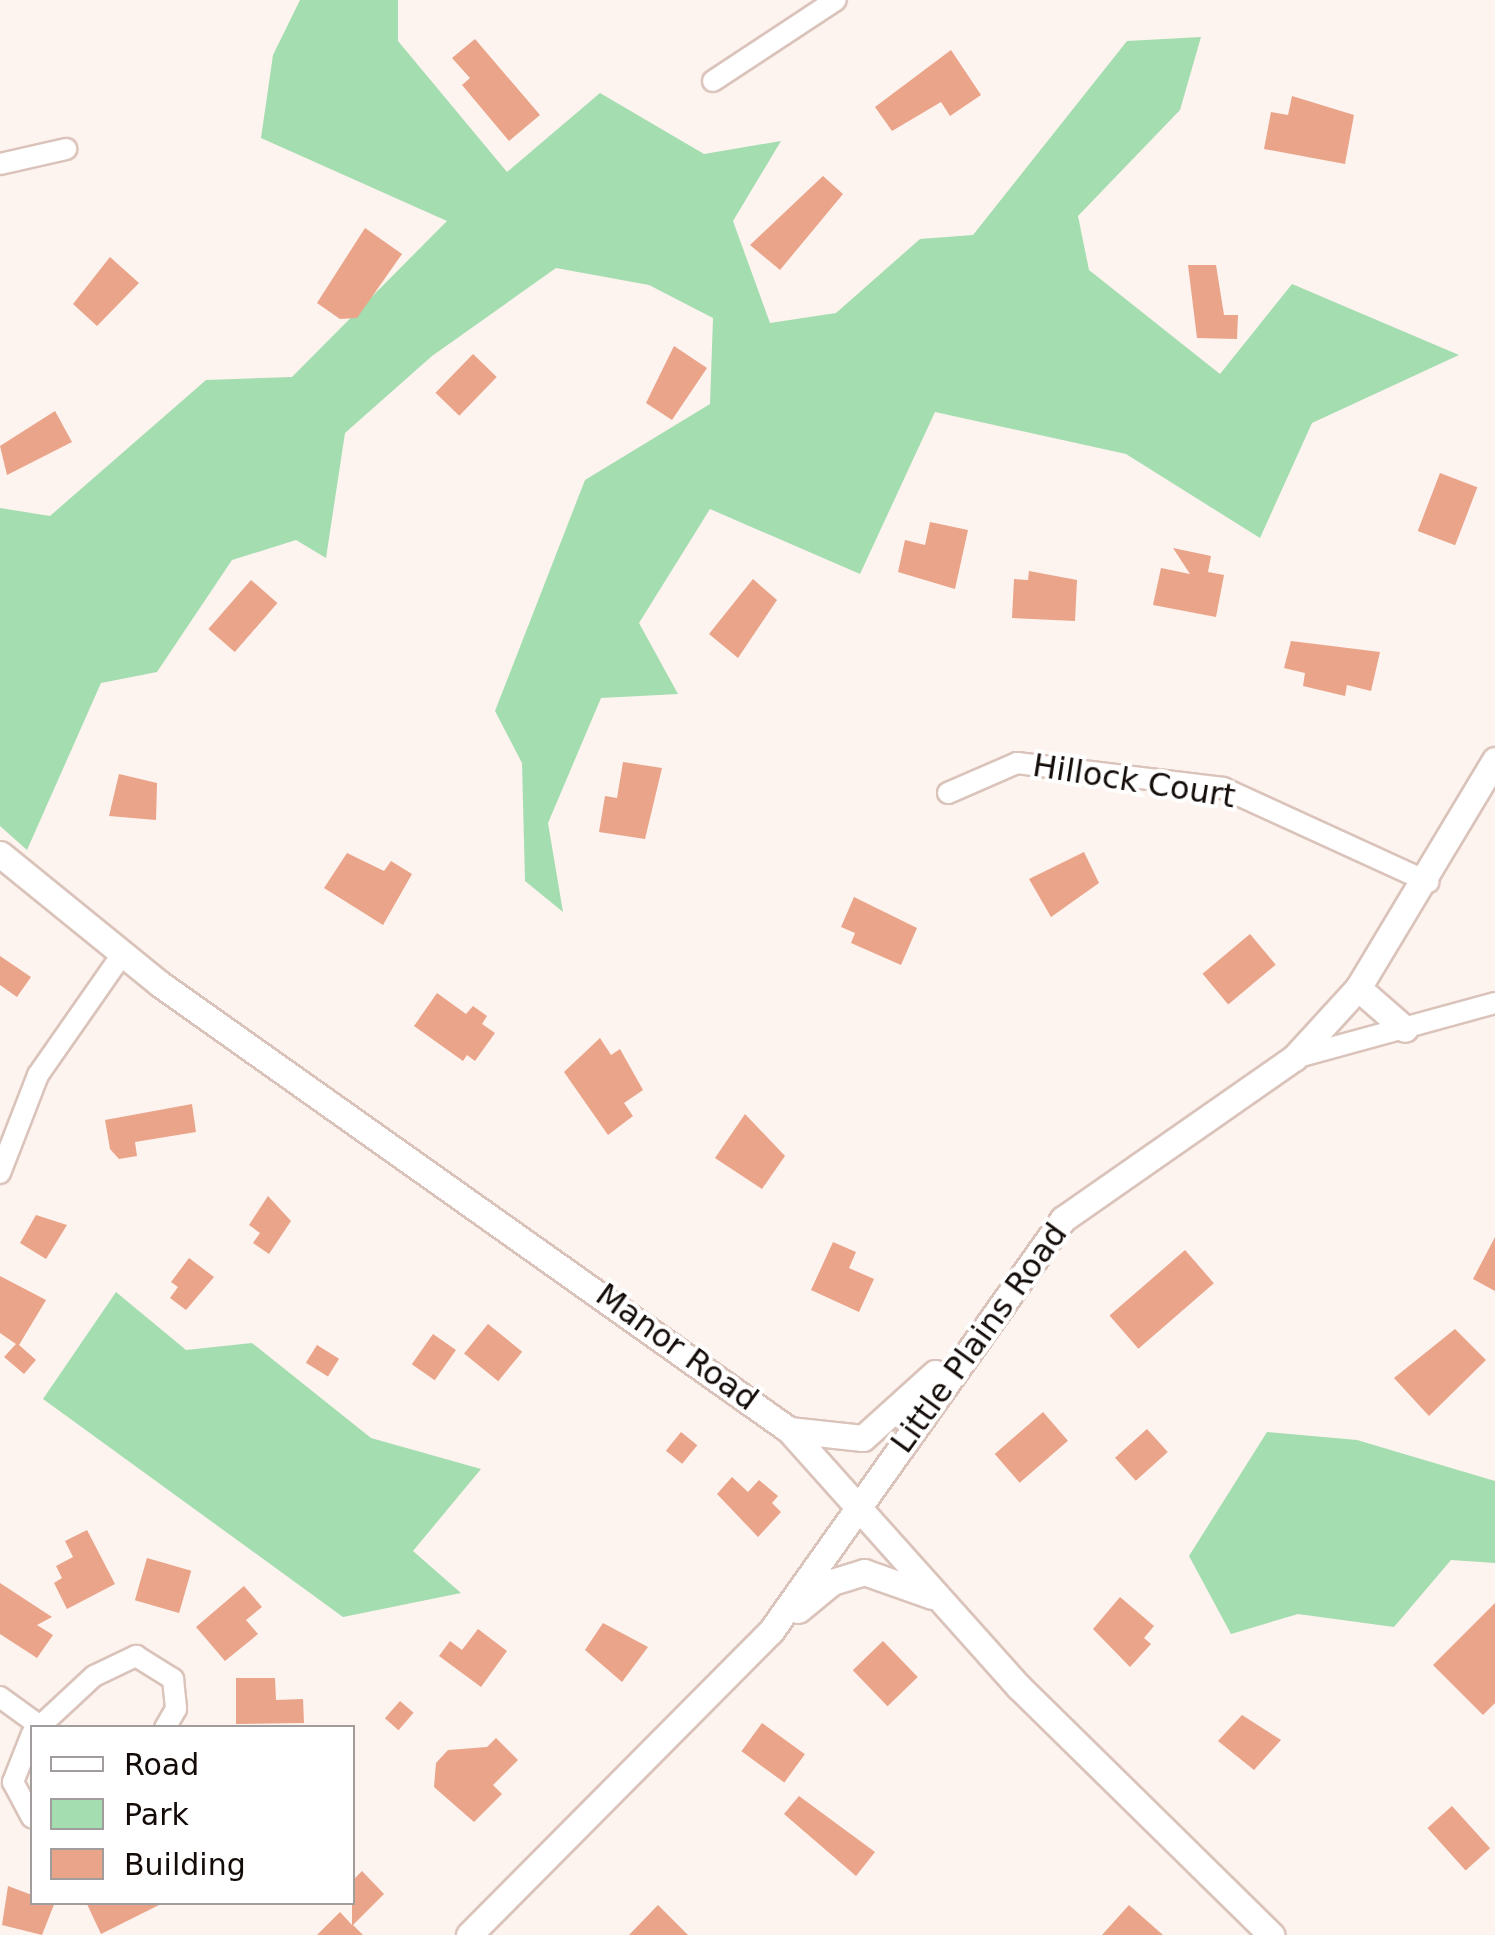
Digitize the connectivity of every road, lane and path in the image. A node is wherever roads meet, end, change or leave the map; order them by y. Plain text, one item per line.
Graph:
1 (836, 0) edge
2 (712, 81) dead end
3 (66, 149) dead end
4 (0, 164) edge
5 (1495, 760) edge
6 (948, 793) dead end
7 (0, 854) edge
8 (1428, 882) junction
9 (123, 953) junction
10 (1358, 988) junction
11 (1495, 1003) edge
12 (1405, 1029) junction
13 (1294, 1058) junction
14 (0, 1173) edge
15 (979, 1332) junction
16 (789, 1430) junction
17 (858, 1505) junction
18 (942, 1600) junction
19 (770, 1632) junction
20 (0, 1697) edge
21 (32, 1725) edge
22 (41, 1725) edge
23 (166, 1725) edge
24 (30, 1744) edge
25 (30, 1813) edge
26 (469, 1935) edge
27 (1271, 1935) edge

1 - 2 street
3 - 4 street
5 - 8 street, Little Plains Road
6 - 8 street, Hillock Court
7 - 9 street, Manor Road
8 - 10 street, Little Plains Road
9 - 14 street
9 - 16 street, Manor Road
10 - 12 street
10 - 13 street, Little Plains Road
11 - 12 street
12 - 13 street
13 - 15 street, Little Plains Road
15 - 16 street
15 - 17 street, Little Plains Road
16 - 17 street, Manor Road
17 - 18 street, Manor Road
17 - 19 street, Little Plains Road
18 - 19 street
18 - 27 street, Manor Road
19 - 26 street, Little Plains Road
20 - 21 street
22 - 23 street
24 - 25 street

